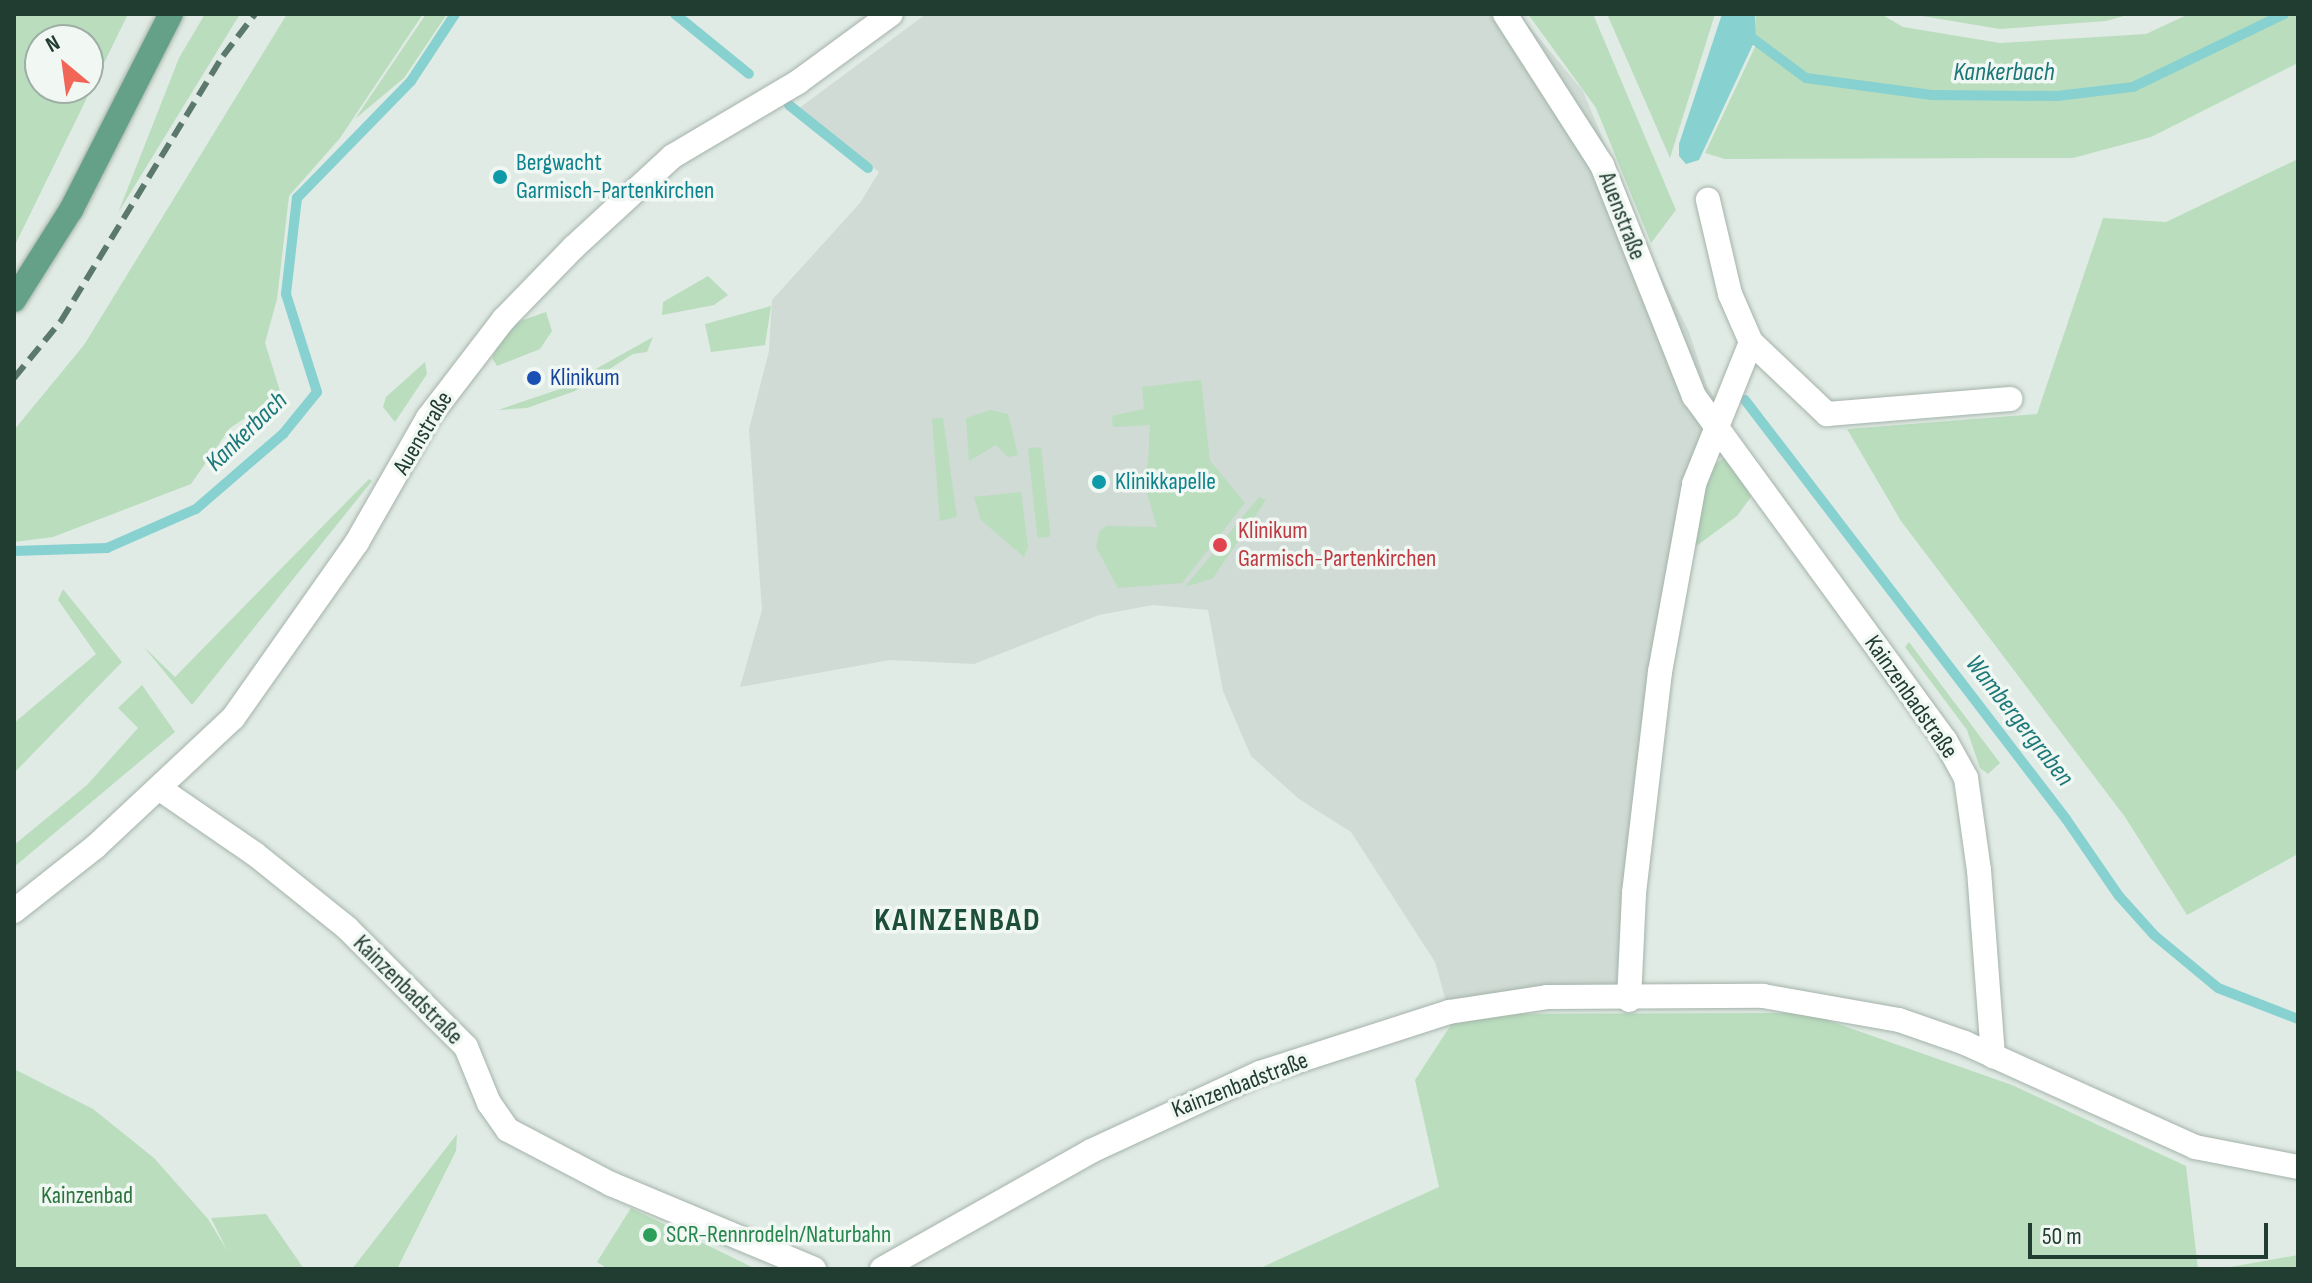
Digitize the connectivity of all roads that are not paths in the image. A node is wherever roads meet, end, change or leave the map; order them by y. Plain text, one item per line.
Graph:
1 (171, 14) edge
2 (891, 14) edge
3 (1505, 14) edge
4 (1708, 200) dead end
5 (14, 300) edge
6 (1748, 353) junction
7 (2010, 399) dead end
8 (1716, 431) junction
9 (160, 789) junction
10 (14, 911) edge
11 (1629, 1000) junction
12 (1993, 1056) junction
13 (2298, 1167) edge
14 (814, 1269) edge
15 (882, 1269) edge

1 - 5 main road
2 - 9 street, Auenstraße
3 - 8 street, Auenstraße
4 - 6 street
6 - 7 street
6 - 8 street
8 - 11 street
8 - 12 street, Kainzenbadstraße
9 - 10 street, Auenstraße
9 - 14 street, Kainzenbadstraße
11 - 12 street, Kainzenbadstraße
11 - 15 street, Kainzenbadstraße
12 - 13 street, Kainzenbadstraße

